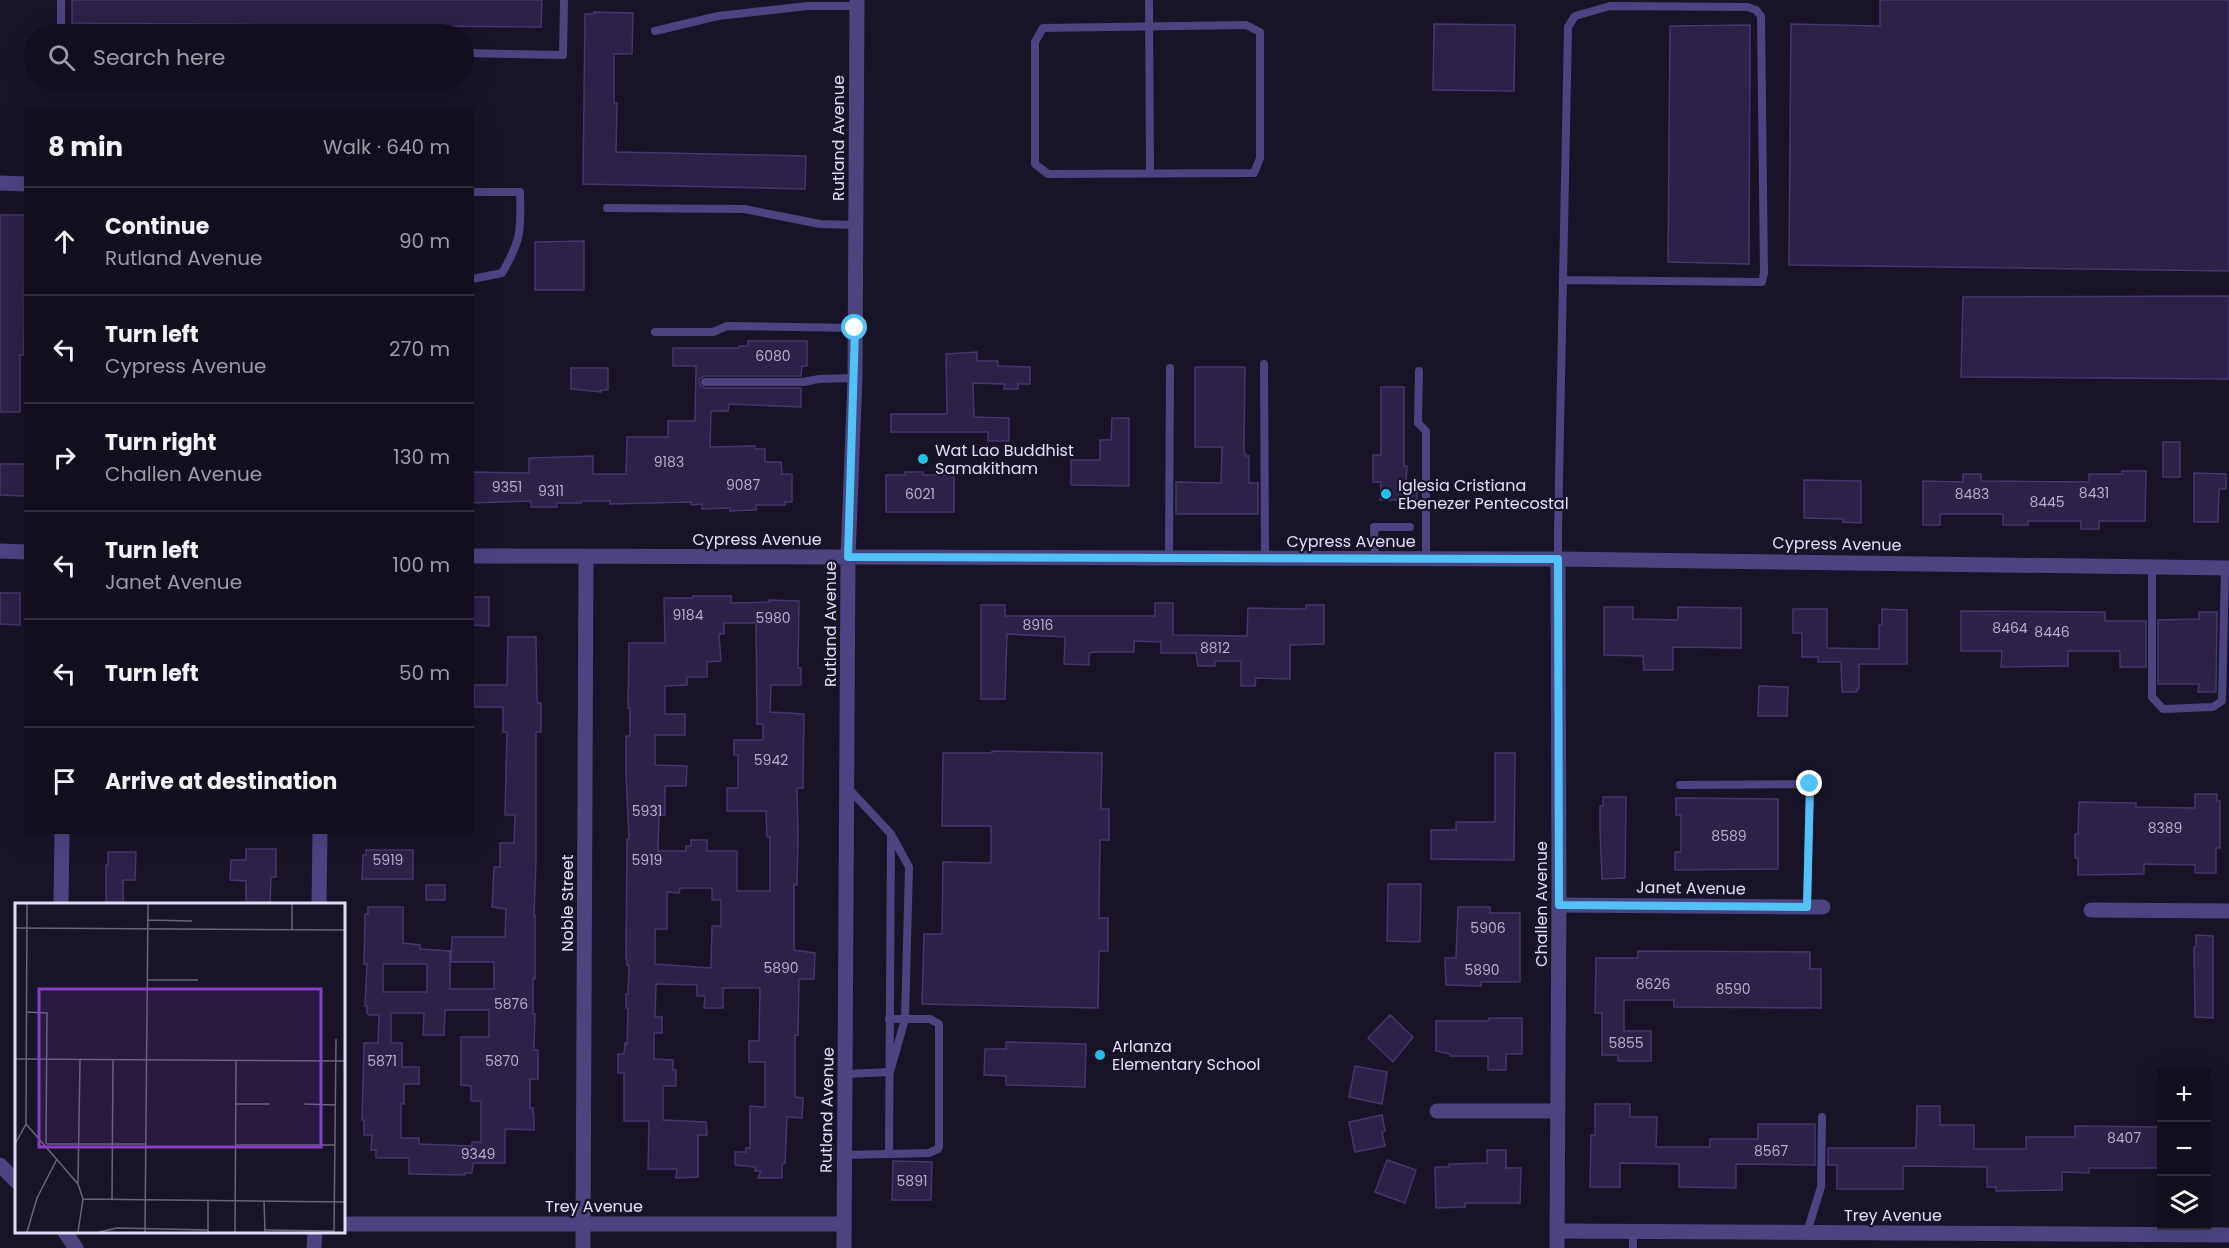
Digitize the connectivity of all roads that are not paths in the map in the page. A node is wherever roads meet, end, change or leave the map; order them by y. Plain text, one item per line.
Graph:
1 (61, 0) edge
2 (564, 0) edge
3 (1149, 0) edge
4 (857, 3) edge
5 (61, 24) edge
6 (1149, 27) junction
7 (655, 31) dead end
8 (474, 53) edge
9 (1150, 173) junction
10 (0, 183) edge
11 (24, 183) edge
12 (474, 192) edge
13 (607, 208) dead end
14 (856, 225) junction
15 (474, 279) edge
16 (1563, 280) junction
17 (855, 328) junction
18 (656, 332) dead end
19 (1264, 364) dead end
20 (1170, 368) dead end
21 (1419, 371) dead end
22 (855, 378) junction
23 (705, 382) dead end
24 (1410, 527) dead end
25 (0, 551) edge
26 (24, 552) edge
27 (474, 556) edge
28 (586, 557) junction
29 (848, 557) junction
30 (1169, 558) junction
31 (1265, 558) junction
32 (1375, 559) junction
33 (1426, 559) junction
34 (1558, 559) junction
35 (2152, 566) junction
36 (2227, 568) edge
37 (1680, 785) dead end
38 (848, 788) junction
39 (62, 834) edge
40 (320, 834) edge
41 (891, 834) junction
42 (61, 903) edge
43 (319, 903) edge
44 (1559, 905) junction
45 (1807, 907) junction
46 (1823, 907) dead end
47 (2091, 910) dead end
48 (2229, 911) edge
49 (889, 1019) junction
50 (905, 1019) junction
51 (890, 1072) junction
52 (845, 1074) junction
53 (1437, 1111) dead end
54 (1558, 1111) junction
55 (1822, 1117) dead end
56 (890, 1154) junction
57 (844, 1155) junction
58 (0, 1165) edge
59 (15, 1180) edge
60 (345, 1224) edge
61 (584, 1224) junction
62 (844, 1224) junction
63 (1557, 1231) junction
64 (1633, 1231) junction
65 (1807, 1232) junction
66 (66, 1233) edge
67 (315, 1233) edge
68 (2229, 1235) edge
69 (76, 1248) edge
70 (314, 1248) edge
71 (583, 1248) edge
72 (844, 1248) edge
73 (1557, 1248) edge
74 (1633, 1248) edge

1 - 5 lane
2 - 8 lane
3 - 6 lane
4 - 7 lane
4 - 14 street, Rutland Avenue
6 - 9 lane
6 - 9 lane
6 - 9 lane
10 - 11 street
12 - 15 lane
13 - 14 lane
14 - 17 street, Rutland Avenue
16 - 16 lane
16 - 34 lane
17 - 18 lane
17 - 22 street, Rutland Avenue
19 - 31 lane
20 - 30 lane
21 - 33 lane
22 - 23 lane
22 - 29 street, Rutland Avenue
24 - 32 lane
25 - 26 street
27 - 28 street, Cypress Avenue
28 - 29 street, Cypress Avenue
28 - 61 street, Noble Street
29 - 30 street, Cypress Avenue
29 - 38 street, Rutland Avenue
30 - 31 street, Cypress Avenue
31 - 32 street, Cypress Avenue
32 - 33 street, Cypress Avenue
33 - 34 street, Cypress Avenue
34 - 35 street, Cypress Avenue
34 - 44 street, Challen Avenue
35 - 36 street, Cypress Avenue
35 - 36 lane
37 - 45 lane
38 - 41 lane
38 - 52 street, Rutland Avenue
39 - 42 street
40 - 43 street
41 - 49 lane
41 - 50 lane
44 - 45 street, Janet Avenue
44 - 54 street, Challen Avenue
45 - 46 street, Janet Avenue
47 - 48 street
49 - 50 lane
49 - 51 lane
50 - 51 lane
50 - 56 lane
51 - 52 lane
51 - 56 lane
52 - 57 street, Rutland Avenue
53 - 54 street
54 - 63 street, Challen Avenue
55 - 65 lane
56 - 57 lane
57 - 62 street, Rutland Avenue
58 - 59 street
60 - 61 street, Trey Avenue
61 - 62 street, Trey Avenue
61 - 71 street, Noble Street
62 - 72 street, Rutland Avenue
63 - 64 street, Trey Avenue
63 - 73 street, Challen Avenue
64 - 65 street, Trey Avenue
64 - 74 lane
65 - 68 street, Trey Avenue
66 - 69 street
67 - 70 street

